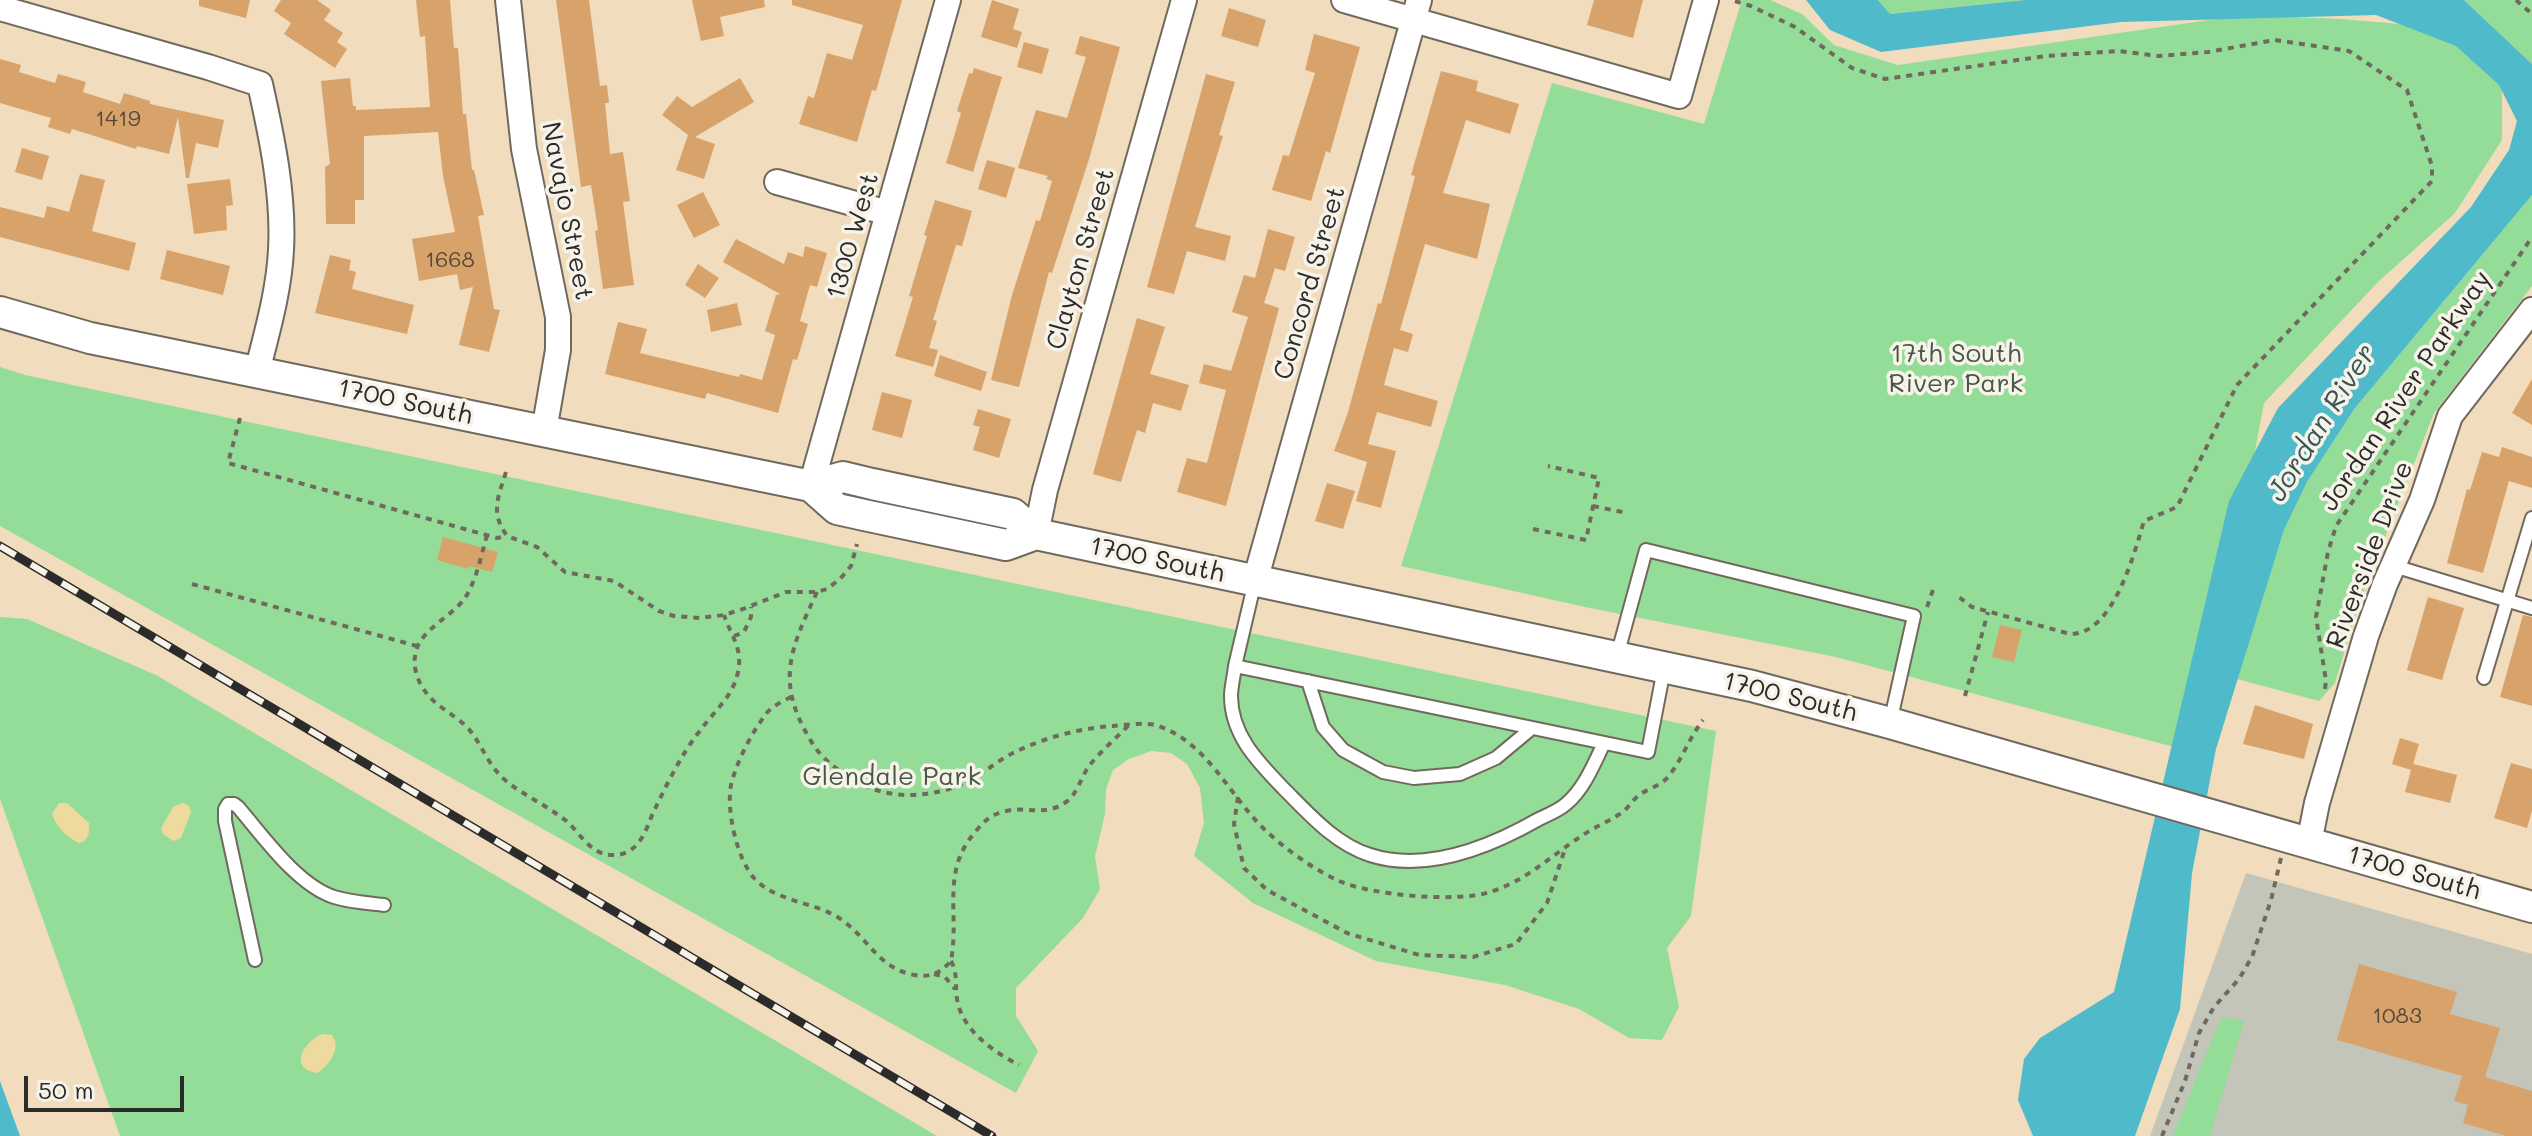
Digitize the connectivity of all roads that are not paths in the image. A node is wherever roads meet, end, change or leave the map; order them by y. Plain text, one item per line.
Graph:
1 (508, 0) edge
2 (948, 0) edge
3 (1184, 0) edge
4 (1344, 0) edge
5 (1706, 0) edge
6 (0, 8) edge
7 (1416, 10) edge
8 (777, 182) dead end
9 (888, 213) junction
10 (2532, 310) edge
11 (0, 312) edge
12 (257, 372) junction
13 (544, 431) junction
14 (811, 486) junction
15 (2532, 518) edge
16 (1036, 534) junction
17 (2394, 566) junction
18 (1255, 581) junction
19 (2506, 601) junction
20 (2532, 608) edge
21 (1617, 656) junction
22 (1235, 666) junction
23 (1664, 667) junction
24 (2484, 678) dead end
25 (1308, 681) junction
26 (1890, 723) junction
27 (1532, 728) junction
28 (1604, 743) junction
29 (2309, 843) junction
30 (384, 905) dead end
31 (2532, 907) edge
32 (255, 960) dead end

1 - 13 street, Navajo Street
2 - 9 street, 1300 West
3 - 16 street, Clayton Street
4 - 7 street
5 - 7 street
6 - 12 street
7 - 18 street, Concord Street
8 - 9 street
9 - 14 street, 1300 West
10 - 17 street, Riverside Drive
11 - 12 street, 1700 South
12 - 13 street, 1700 South
13 - 14 street, 1700 South
14 - 16 street, 1700 South
15 - 19 lane
16 - 18 street, 1700 South
17 - 19 lane
17 - 29 street, Riverside Drive
18 - 21 street, 1700 South
18 - 22 lane
19 - 20 lane
19 - 24 lane
21 - 23 street, 1700 South
21 - 26 lane
22 - 25 lane
22 - 28 lane
23 - 26 street, 1700 South
23 - 28 lane
25 - 27 lane
25 - 27 lane
26 - 29 street, 1700 South
27 - 28 lane
29 - 31 street, 1700 South
30 - 32 lane

